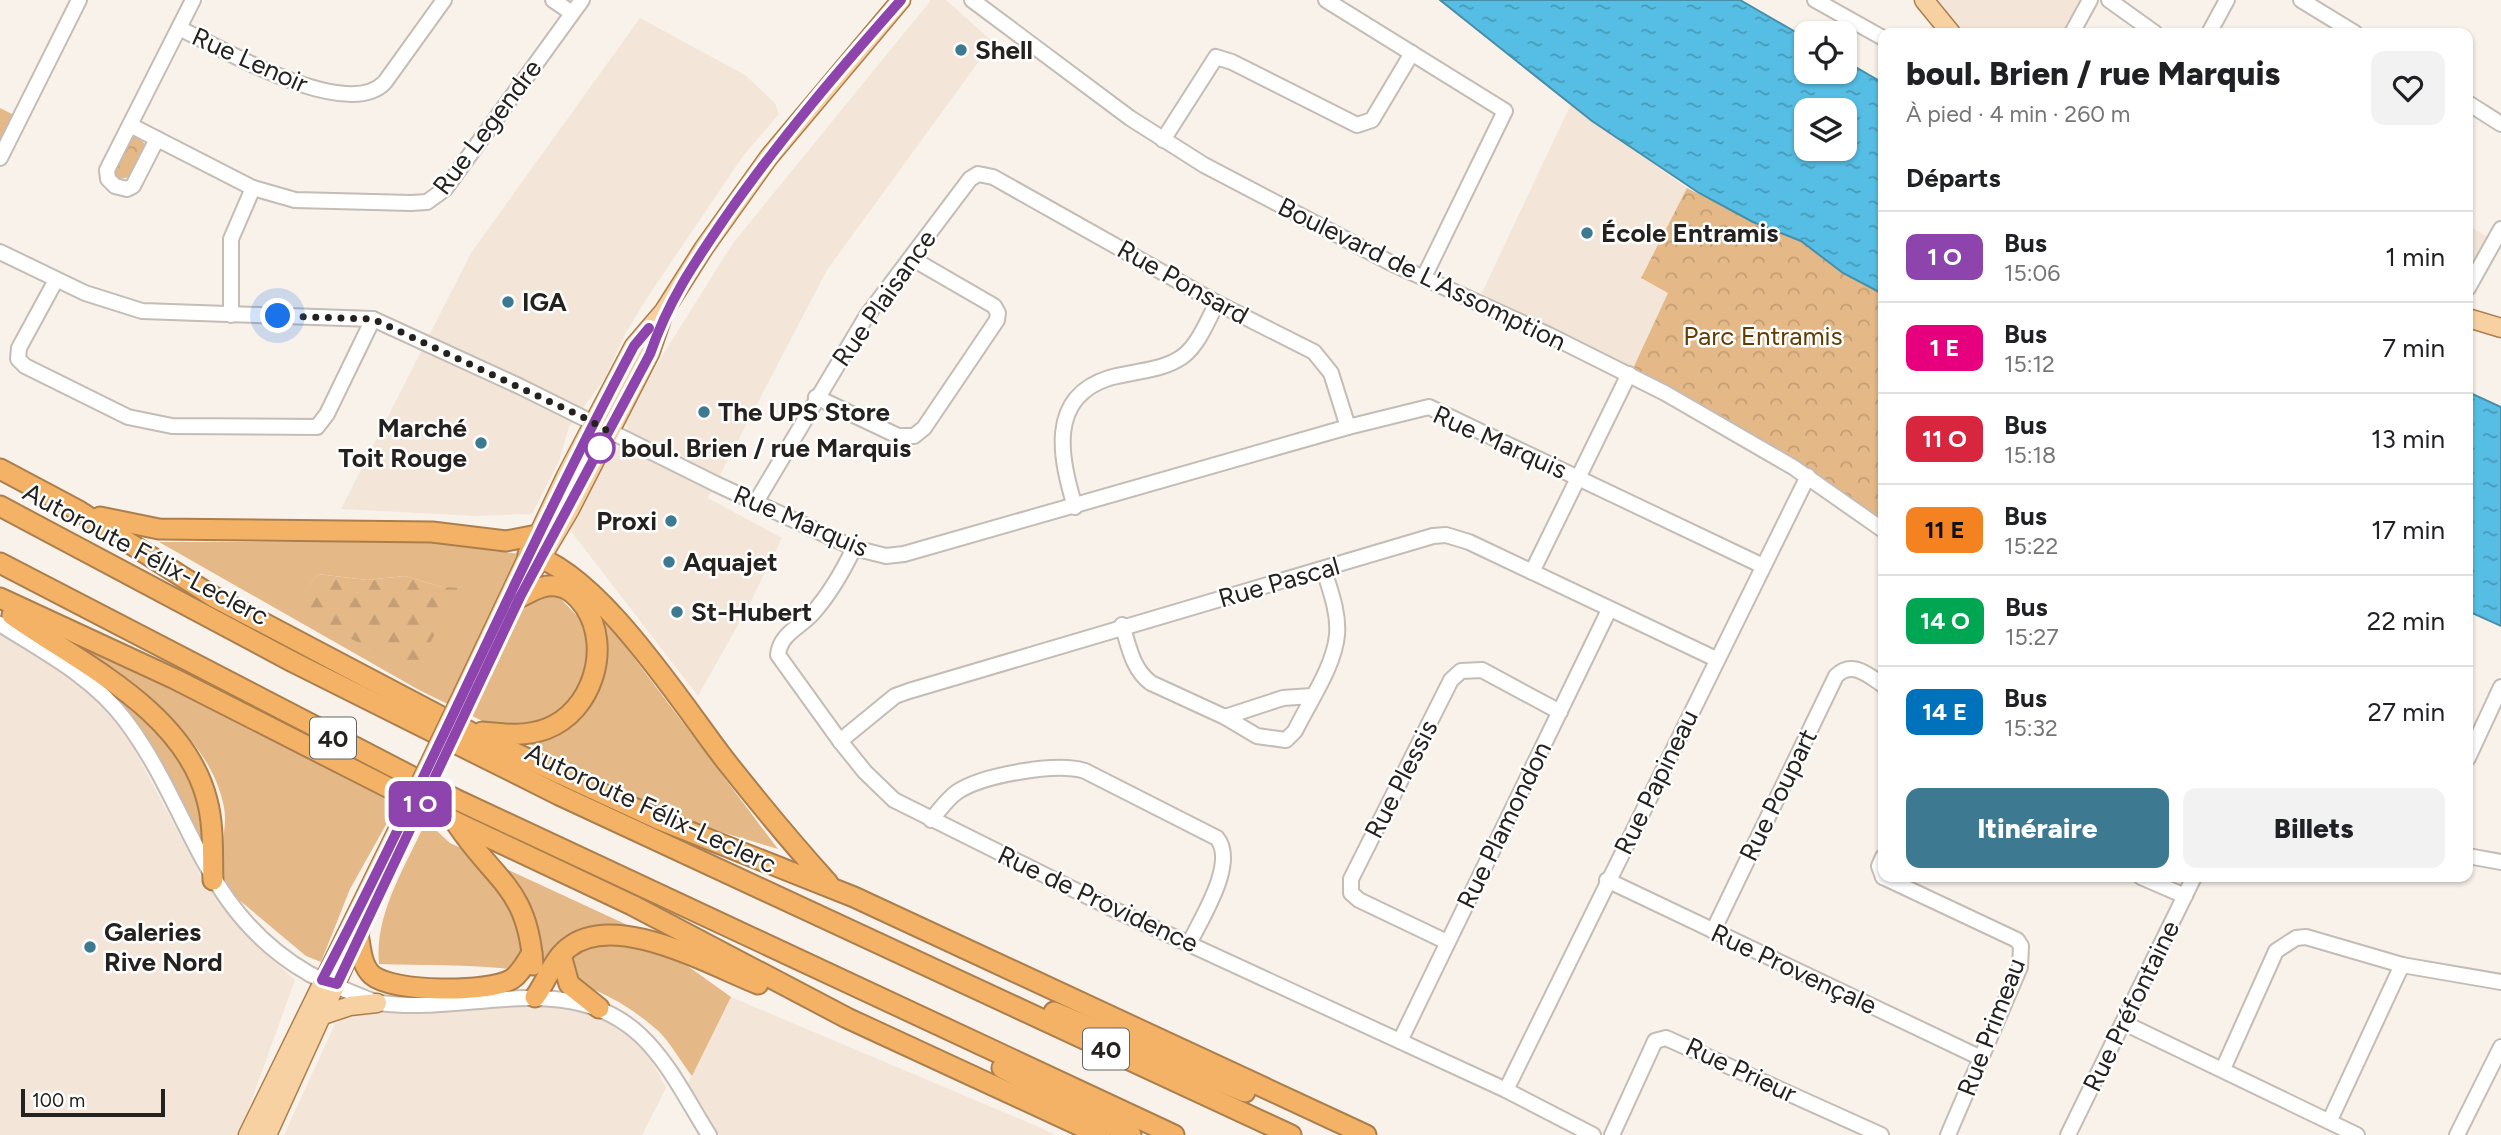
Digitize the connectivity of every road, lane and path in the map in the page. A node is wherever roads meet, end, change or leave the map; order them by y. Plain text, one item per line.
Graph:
1 (79, 0) edge
2 (193, 0) edge
3 (444, 0) edge
4 (553, 0) edge
5 (582, 0) edge
6 (901, 0) edge
7 (972, 0) edge
8 (1326, 0) edge
9 (1815, 0) edge
10 (1924, 0) edge
11 (2090, 0) edge
12 (2109, 0) edge
13 (2227, 0) edge
14 (2301, 0) edge
15 (572, 13) junction
16 (179, 28) junction
17 (1947, 28) edge
18 (2075, 28) edge
19 (2148, 28) edge
20 (2212, 28) edge
21 (2347, 28) edge
22 (1878, 35) edge
23 (1412, 52) junction
24 (2473, 106) edge
25 (2501, 124) edge
26 (130, 125) junction
27 (157, 139) junction
28 (1163, 140) junction
29 (0, 158) edge
30 (978, 174) joint
31 (253, 188) junction
32 (2501, 229) edge
33 (0, 253) edge
34 (911, 258) junction
35 (1423, 277) junction
36 (2473, 279) edge
37 (55, 280) junction
38 (1217, 303) junction
39 (231, 314) junction
40 (373, 319) junction
41 (2473, 320) edge
42 (2501, 328) edge
43 (1629, 374) junction
44 (816, 397) junction
45 (601, 427) junction
46 (1348, 427) junction
47 (0, 469) edge
48 (1579, 477) junction
49 (1808, 477) junction
50 (756, 502) junction
51 (0, 506) edge
52 (1075, 507) junction
53 (79, 511) junction
54 (1878, 526) edge
55 (537, 535) junction
56 (854, 548) junction
57 (535, 556) junction
58 (0, 563) edge
59 (1763, 566) junction
60 (1324, 570) junction
61 (1532, 572) junction
62 (520, 597) junction
63 (0, 598) edge
64 (0, 607) edge
65 (1609, 610) junction
66 (0, 624) edge
67 (1122, 625) junction
68 (1716, 659) junction
69 (1878, 682) edge
70 (2501, 687) edge
71 (1312, 696) junction
72 (463, 706) junction
73 (1560, 712) junction
74 (1226, 717) junction
75 (470, 732) junction
76 (839, 741) junction
77 (2473, 747) edge
78 (409, 818) junction
79 (931, 820) junction
80 (456, 822) junction
81 (2473, 857) edge
82 (2501, 862) edge
83 (213, 880) junction
84 (1607, 880) junction
85 (1894, 882) edge
86 (2153, 882) edge
87 (2192, 882) edge
88 (830, 886) junction
89 (2185, 896) junction
90 (1713, 930) junction
91 (358, 934) junction
92 (1190, 942) junction
93 (1447, 942) junction
94 (532, 953) junction
95 (561, 955) junction
96 (921, 962) junction
97 (807, 964) junction
98 (2402, 965) junction
99 (329, 982) junction
100 (2501, 982) edge
101 (535, 997) junction
102 (377, 1003) junction
103 (599, 1008) junction
104 (323, 1014) junction
105 (848, 1018) junction
106 (2124, 1023) junction
107 (1400, 1041) junction
108 (2501, 1047) edge
109 (1981, 1058) junction
110 (2223, 1069) junction
111 (1506, 1090) junction
112 (2330, 1121) junction
113 (248, 1135) edge
114 (267, 1135) edge
115 (709, 1135) edge
116 (1100, 1135) edge
117 (1131, 1135) edge
118 (1174, 1135) edge
119 (1291, 1135) edge
120 (1357, 1135) edge
121 (1366, 1135) edge
122 (1592, 1135) edge
123 (1612, 1135) edge
124 (1881, 1135) edge
125 (1948, 1135) edge
126 (2068, 1135) edge
127 (2357, 1135) edge
128 (2457, 1135) edge

1 - 29 street
2 - 16 street
3 - 16 street, Rue Lenoir
4 - 15 street
5 - 15 street, Rue Legendre
6 - 45 main road
7 - 28 street, Boulevard de L'Assomption
8 - 23 street
9 - 22 street
10 - 17 main road
11 - 18 street
12 - 19 street
13 - 20 street
14 - 21 street
15 - 31 street, Rue Legendre
16 - 26 street
23 - 28 street
23 - 35 street
24 - 25 street
26 - 27 street, Rue Legendre
26 - 27 street
27 - 31 street, Rue Legendre
28 - 35 street, Boulevard de L'Assomption
30 - 34 street, Rue Plaisance
30 - 38 street, Rue Ponsard
31 - 39 street
32 - 36 street
33 - 37 street, Rue Marquis
34 - 44 street, Rue Plaisance
34 - 44 street
35 - 43 street, Boulevard de L'Assomption
37 - 39 street, Rue Marquis
37 - 40 street
38 - 46 street, Rue Ponsard
38 - 52 street
39 - 40 street, Rue Marquis
40 - 45 street, Rue Marquis
41 - 42 main road
43 - 48 street
43 - 49 street, Boulevard de L'Assomption
44 - 50 street, Rue Plaisance
45 - 50 street, Rue Marquis
45 - 55 main road
45 - 57 main road
46 - 48 street, Rue Marquis
46 - 52 street, Rue Marquis
47 - 53 highway
48 - 59 street, Rue Marquis
48 - 61 street
49 - 54 street, Boulevard de L'Assomption
49 - 59 street, Rue Papineau
50 - 56 street, Rue Marquis
51 - 96 highway, Autoroute Félix-Leclerc / 40
52 - 56 street, Rue Marquis
53 - 55 highway
53 - 75 highway
55 - 57 main road
56 - 76 street, Rue de Providence
57 - 62 main road
57 - 72 main road
57 - 88 highway
58 - 97 highway, 40
59 - 68 street, Rue Papineau
60 - 61 street, Rue Pascal
60 - 67 street, Rue Pascal
60 - 71 street
61 - 65 street, Rue Pascal
62 - 72 main road
62 - 75 highway
63 - 80 highway
64 - 83 highway
65 - 68 street, Rue Pascal
65 - 73 street, Rue Plamondon
66 - 83 street
67 - 74 street
67 - 76 street, Rue Pascal
68 - 84 street, Rue Papineau
69 - 90 street, Rue Poupart
70 - 77 street
71 - 74 street
71 - 74 street
72 - 78 main road
73 - 93 street, Rue Plamondon
73 - 93 street, Rue Plessis
75 - 88 highway
76 - 79 street, Rue de Providence
78 - 91 main road
78 - 99 main road
79 - 92 street, Rue de Providence
79 - 92 street
80 - 94 highway
80 - 105 highway
81 - 82 street
83 - 99 street
84 - 90 street, Rue Provençale
84 - 111 street, Rue Papineau
85 - 109 street, Rue Primeau
86 - 89 street
87 - 89 street, Rue Préfontaine
88 - 121 highway
89 - 106 street, Rue Préfontaine
90 - 109 street, Rue Provençale
91 - 94 highway
91 - 99 main road
92 - 107 street, Rue de Providence
93 - 107 street, Rue Plamondon
94 - 101 highway
95 - 101 highway
95 - 103 highway
95 - 105 highway
96 - 119 highway, Autoroute Félix-Leclerc / 40
96 - 120 highway
97 - 117 highway
97 - 118 highway, 40
98 - 100 street
98 - 110 street
98 - 112 street
99 - 102 street
99 - 104 main road
99 - 113 main road
101 - 102 street
101 - 103 street
102 - 104 main road
103 - 115 street
104 - 114 main road
105 - 116 highway
106 - 110 street
106 - 126 street, Rue Préfontaine
107 - 111 street, Rue de Providence
108 - 128 street
109 - 125 street, Rue Primeau
110 - 112 street
111 - 122 street, Rue de Providence
112 - 127 street
123 - 124 street, Rue Prieur

